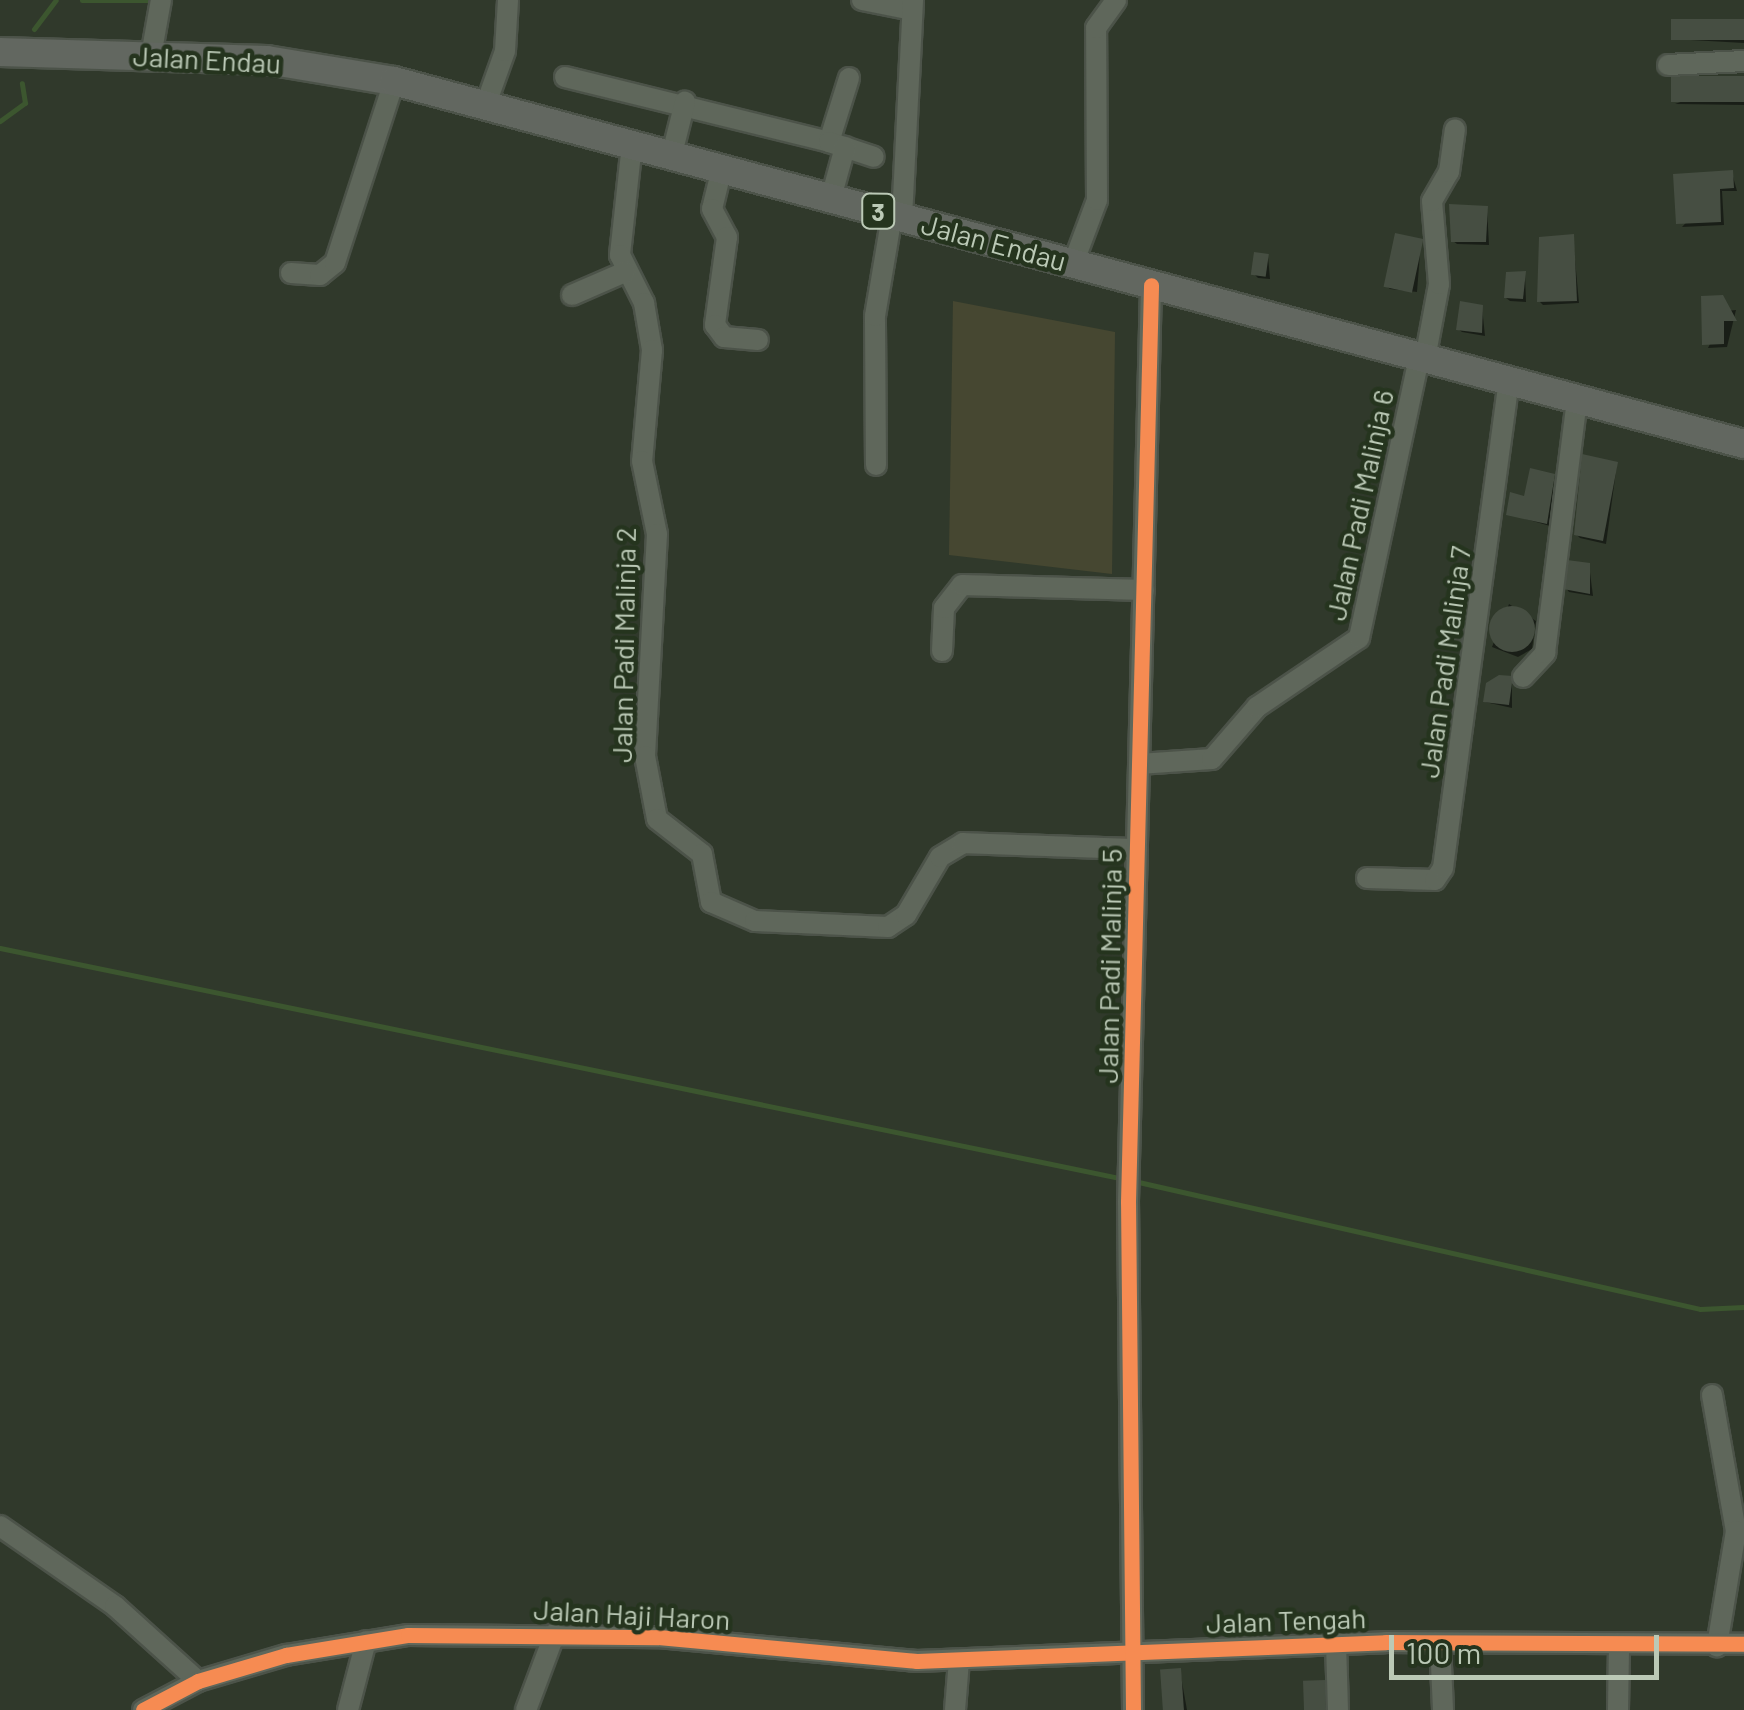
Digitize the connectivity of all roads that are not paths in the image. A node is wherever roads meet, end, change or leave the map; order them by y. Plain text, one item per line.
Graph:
1 (161, 0) edge
2 (508, 0) edge
3 (862, 0) edge
4 (1116, 0) edge
5 (912, 5) edge
6 (0, 52) edge
7 (151, 56) junction
8 (1744, 61) edge
9 (1668, 66) dead end
10 (565, 77) dead end
11 (849, 78) dead end
12 (394, 81) junction
13 (685, 102) junction
14 (486, 104) junction
15 (1455, 130) dead end
16 (632, 144) junction
17 (837, 144) junction
18 (672, 154) junction
19 (874, 157) dead end
20 (722, 168) junction
21 (830, 198) junction
22 (897, 216) junction
23 (1073, 264) junction
24 (625, 272) junction
25 (291, 274) dead end
26 (1151, 284) junction
27 (572, 294) dead end
28 (758, 340) dead end
29 (1422, 358) junction
30 (1508, 380) junction
31 (1577, 398) junction
32 (1744, 444) edge
33 (876, 464) dead end
34 (1144, 590) junction
35 (942, 652) dead end
36 (1522, 677) dead end
37 (1139, 764) junction
38 (1137, 849) junction
39 (1367, 878) dead end
40 (1712, 1395) dead end
41 (0, 1526) edge
42 (554, 1633) junction
43 (366, 1640) junction
44 (1440, 1642) junction
45 (1336, 1643) junction
46 (1619, 1644) junction
47 (1744, 1644) edge
48 (1716, 1646) junction
49 (1130, 1649) junction
50 (960, 1660) junction
51 (198, 1681) junction
52 (143, 1710) edge
53 (348, 1710) edge
54 (526, 1710) edge
55 (955, 1710) edge
56 (1133, 1710) edge
57 (1338, 1710) edge
58 (1443, 1710) edge
59 (1618, 1710) edge

1 - 7 street
2 - 14 street
3 - 5 street
4 - 23 street
5 - 22 street
6 - 7 highway, Jalan Endau / 3
7 - 12 highway, Jalan Endau / 3
8 - 9 street
10 - 13 street
11 - 17 street
12 - 14 highway, Jalan Endau / 3
12 - 25 street
13 - 17 street
13 - 18 street
14 - 16 highway, Jalan Endau / 3
15 - 29 street, Jalan Padi Malinja 6
16 - 18 highway, Jalan Endau / 3
16 - 24 street, Jalan Padi Malinja 2
17 - 19 street
17 - 21 street
18 - 20 highway, Jalan Endau / 3
20 - 21 highway, Jalan Endau / 3
20 - 28 street
21 - 22 highway, Jalan Endau / 3
22 - 23 highway, Jalan Endau / 3
22 - 33 street
23 - 26 highway, Jalan Endau / 3
24 - 27 street
24 - 38 street, Jalan Padi Malinja 2
26 - 29 highway, Jalan Endau / 3
26 - 34 street, Jalan Padi Malinja 5
29 - 30 highway, Jalan Endau / 3
29 - 37 street, Jalan Padi Malinja 6
30 - 31 highway, Jalan Endau / 3
30 - 39 street, Jalan Padi Malinja 7
31 - 32 highway, Jalan Endau / 3
31 - 36 street
34 - 35 street
34 - 37 street, Jalan Padi Malinja 5
37 - 38 street, Jalan Padi Malinja 5
38 - 49 street, Jalan Padi Malinja 5
40 - 48 street
41 - 51 street
42 - 43 street, Jalan Haji Haron
42 - 50 street, Jalan Haji Haron
42 - 54 street
43 - 51 street, Jalan Haji Haron
43 - 53 street
44 - 45 street, Jalan Tengah
44 - 46 street, Jalan Tengah
44 - 58 street
45 - 49 street, Jalan Tengah
45 - 57 street
46 - 48 street, Jalan Tengah
46 - 59 street
47 - 48 street, Jalan Tengah
49 - 50 street, Jalan Haji Haron
49 - 56 street, Jalan Padi Malinja 5
50 - 55 street
51 - 52 street, Jalan Haji Haron

